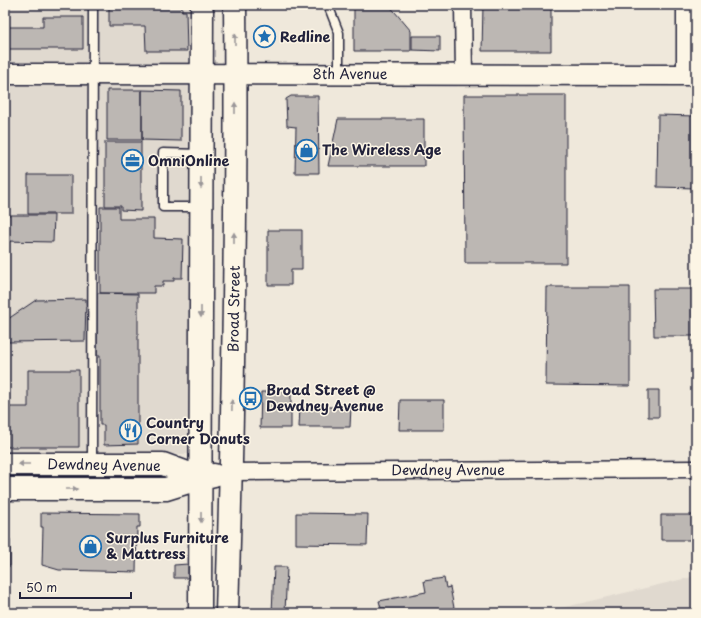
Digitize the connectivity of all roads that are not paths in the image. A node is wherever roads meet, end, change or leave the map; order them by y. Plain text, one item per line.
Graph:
1 (92, 5) edge
2 (202, 5) edge
3 (235, 5) edge
4 (328, 5) edge
5 (464, 5) edge
6 (685, 5) edge
7 (5, 74) edge
8 (92, 74) junction
9 (202, 74) junction
10 (236, 74) junction
11 (339, 74) junction
12 (464, 74) junction
13 (690, 75) edge
14 (202, 154) junction
15 (201, 208) junction
16 (5, 464) edge
17 (92, 464) junction
18 (696, 469) edge
19 (231, 472) junction
20 (201, 478) junction
21 (5, 489) edge
22 (200, 613) edge
23 (227, 613) edge

1 - 8 lane
2 - 9 main road
10 -> 3 main road, Broad Street
4 - 11 lane
5 - 12 street
6 - 13 street
7 - 8 street, 8th Avenue
8 - 9 street, 8th Avenue
8 - 17 lane
9 - 10 street, 8th Avenue
9 - 14 main road
10 - 11 street, 8th Avenue
19 -> 10 main road, Broad Street
11 - 12 street, 8th Avenue
12 - 13 street, 8th Avenue
14 -> 15 main road
14 - 15 lane
15 -> 20 main road
17 -> 16 main road, Dewdney Avenue
17 - 20 main road, Dewdney Avenue
18 - 19 street, Dewdney Avenue
19 - 20 main road, Dewdney Avenue
19 - 23 main road, Broad Street
21 -> 20 main road, Dewdney Avenue
20 -> 22 main road

